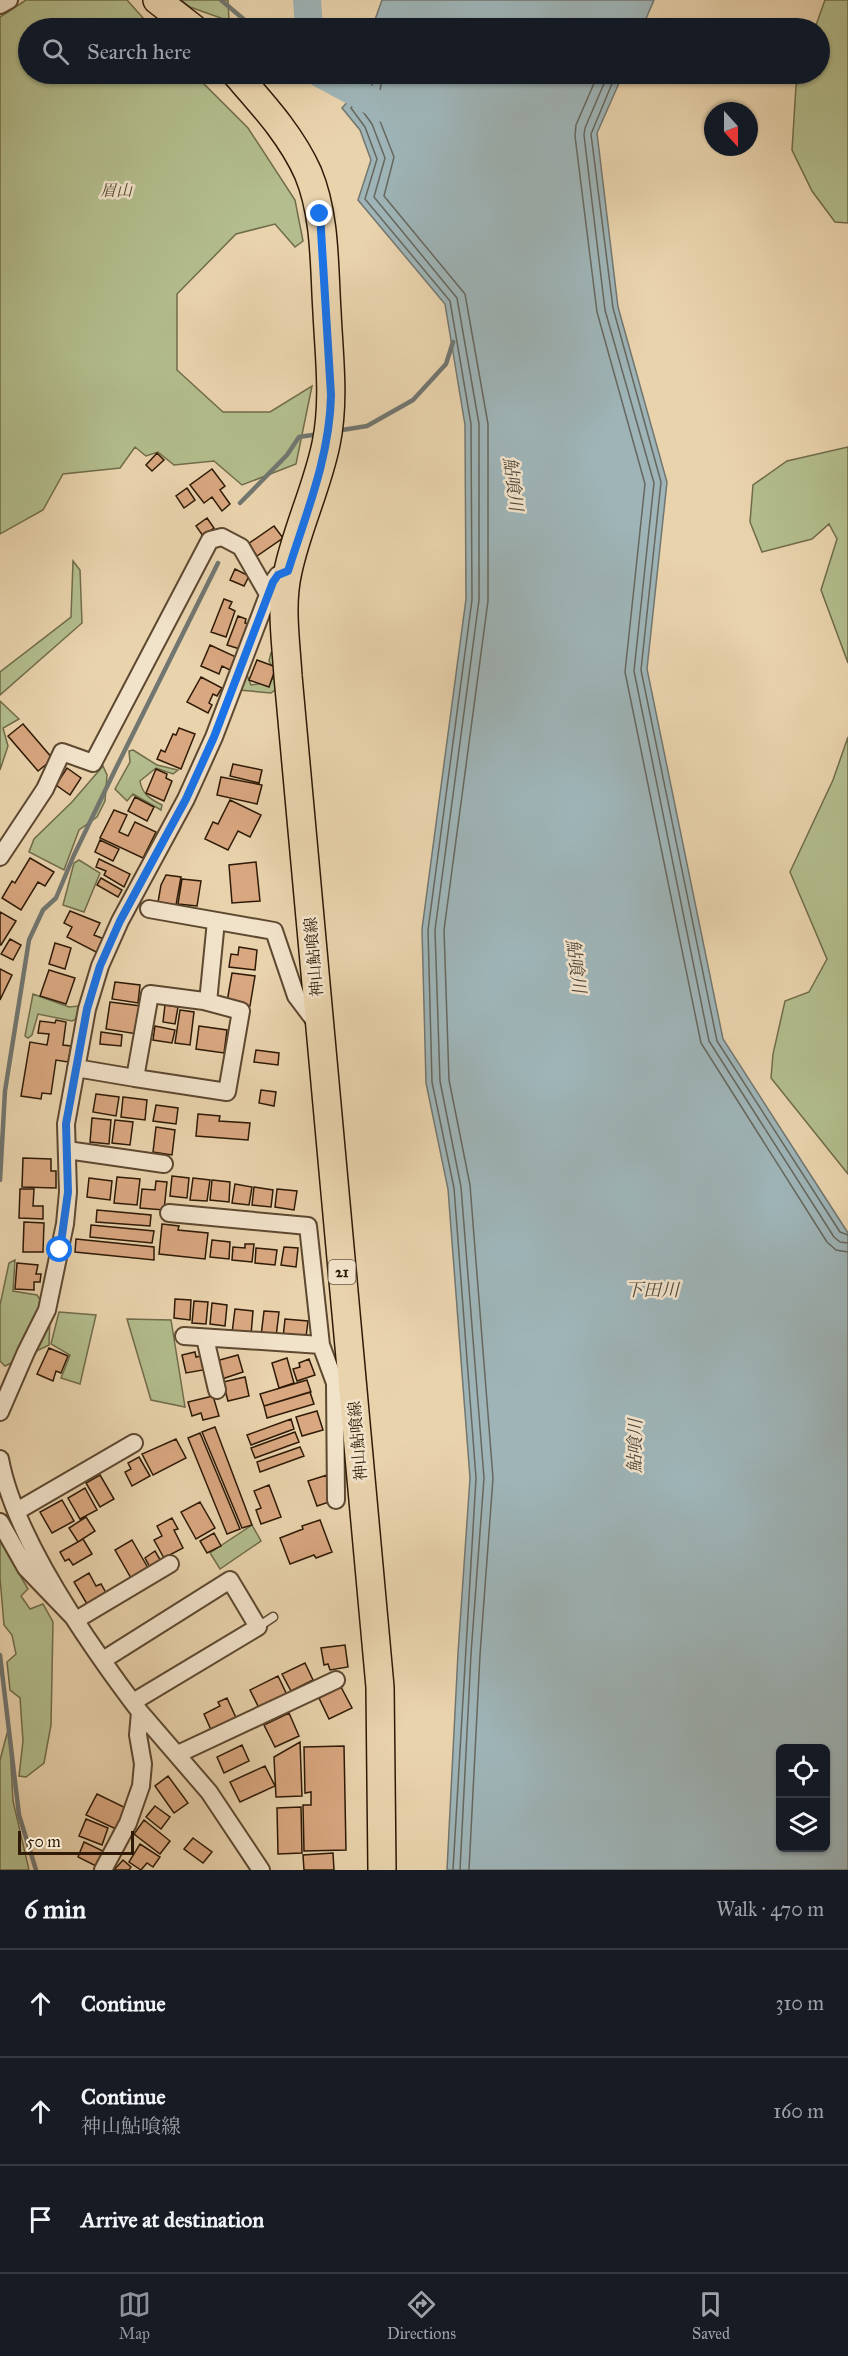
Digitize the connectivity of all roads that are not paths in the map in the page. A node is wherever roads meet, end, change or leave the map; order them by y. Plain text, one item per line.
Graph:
1 (9, 0) edge
2 (157, 0) edge
3 (0, 5) edge
4 (180, 18) edge
5 (244, 84) edge
6 (288, 571) junction
7 (268, 594) junction
8 (0, 857) edge
9 (149, 909) dead end
10 (216, 921) junction
11 (208, 1002) junction
12 (320, 1028) junction
13 (76, 1068) junction
14 (135, 1078) junction
15 (67, 1150) junction
16 (164, 1164) dead end
17 (169, 1213) dead end
18 (184, 1336) dead end
19 (205, 1338) junction
20 (321, 1345) junction
21 (344, 1383) junction
22 (217, 1390) dead end
23 (0, 1412) edge
24 (134, 1443) dead end
25 (0, 1459) edge
26 (336, 1500) dead end
27 (16, 1511) junction
28 (0, 1522) edge
29 (170, 1564) dead end
30 (273, 1617) dead end
31 (76, 1620) junction
32 (258, 1627) junction
33 (103, 1660) junction
34 (336, 1680) dead end
35 (137, 1707) junction
36 (178, 1754) junction
37 (103, 1870) edge
38 (261, 1870) edge
39 (382, 1870) edge

1 - 3 street
2 - 4 main road
5 - 6 main road, 神山鮎喰線 / 21
6 - 7 street
6 - 12 main road, 神山鮎喰線 / 21
7 - 8 street
7 - 13 street
9 - 10 street
10 - 11 street
10 - 12 street
11 - 14 street
11 - 14 street
12 - 21 main road, 神山鮎喰線 / 21
13 - 14 street
13 - 15 street
15 - 16 street
15 - 23 street
17 - 20 street
18 - 19 street
19 - 20 street
19 - 22 street
20 - 21 street
21 - 26 street
21 - 39 main road, 神山鮎喰線 / 21
24 - 27 street
25 - 27 street
27 - 31 street
28 - 31 street
29 - 31 street
30 - 32 lane
31 - 33 street
32 - 33 street
32 - 35 street
33 - 35 street
34 - 36 street
35 - 36 street
35 - 37 street
36 - 38 street

